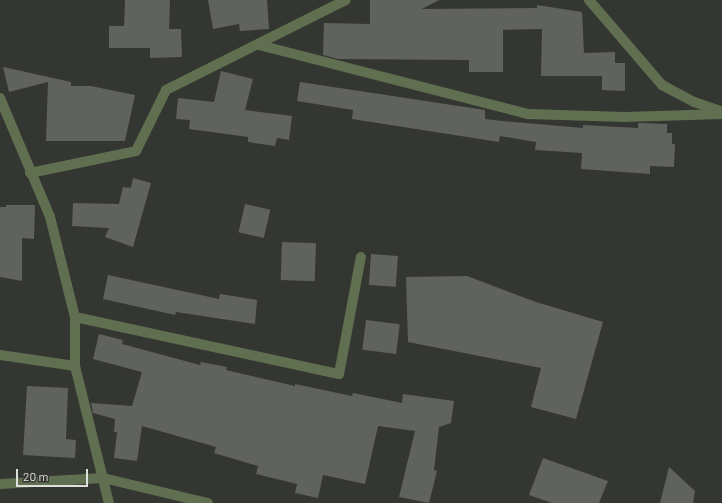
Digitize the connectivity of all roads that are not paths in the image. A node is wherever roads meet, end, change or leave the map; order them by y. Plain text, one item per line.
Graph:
1 (346, 0) edge
2 (589, 0) edge
3 (259, 45) junction
4 (0, 98) edge
5 (722, 112) edge
6 (30, 173) junction
7 (361, 257) dead end
8 (75, 317) junction
9 (0, 355) edge
10 (75, 366) junction
11 (103, 478) junction
12 (0, 484) edge
13 (109, 503) edge
14 (208, 503) edge

1 - 3 street
2 - 5 street
3 - 5 street
3 - 6 street
4 - 6 street
6 - 8 street
7 - 8 street
8 - 10 street
9 - 10 street
10 - 11 street
11 - 12 street
11 - 13 street
11 - 14 street

